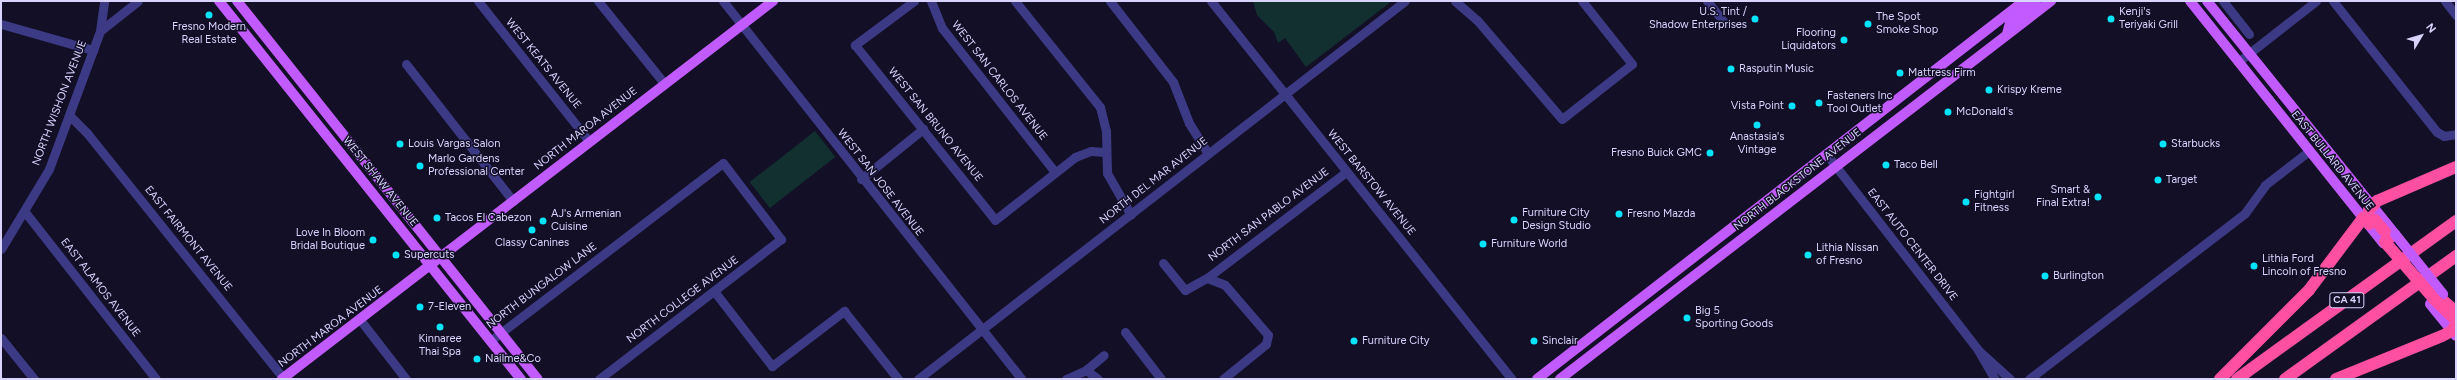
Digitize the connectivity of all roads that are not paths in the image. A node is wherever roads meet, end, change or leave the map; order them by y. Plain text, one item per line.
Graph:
1 (104, 1) edge
2 (138, 1) edge
3 (220, 1) edge
4 (237, 1) edge
5 (478, 1) edge
6 (598, 1) edge
7 (723, 1) edge
8 (773, 1) edge
9 (914, 1) edge
10 (931, 1) edge
11 (1015, 1) edge
12 (1110, 1) edge
13 (1211, 1) edge
14 (1405, 1) edge
15 (1455, 1) edge
16 (1582, 1) edge
17 (1707, 1) edge
18 (2024, 1) edge
19 (2036, 1) edge
20 (2051, 1) edge
21 (2190, 1) edge
22 (2223, 1) edge
23 (2316, 1) edge
24 (2333, 1) edge
25 (2444, 1) edge
26 (2210, 2) edge
27 (2456, 16) edge
28 (1725, 23) dead end
29 (1, 24) edge
30 (742, 25) junction
31 (1991, 27) junction
32 (100, 31) junction
33 (2007, 34) junction
34 (2249, 34) dead end
35 (93, 50) junction
36 (2249, 54) junction
37 (2238, 62) junction
38 (406, 64) dead end
39 (1955, 74) junction
40 (664, 83) junction
41 (1284, 95) junction
42 (70, 116) junction
43 (923, 129) junction
44 (2456, 134) edge
45 (589, 141) junction
46 (2309, 151) junction
47 (1104, 152) junction
48 (1208, 154) junction
49 (1827, 155) junction
50 (1836, 166) junction
51 (2456, 167) edge
52 (1055, 172) junction
53 (1346, 172) junction
54 (861, 179) junction
55 (513, 201) junction
56 (25, 212) junction
57 (1131, 215) junction
58 (2369, 220) junction
59 (2456, 221) edge
60 (781, 239) joint
61 (2388, 239) junction
62 (1, 249) edge
63 (2456, 256) edge
64 (441, 257) junction
65 (1163, 263) dead end
66 (430, 265) junction
67 (1207, 278) junction
68 (714, 291) junction
69 (2437, 299) junction
70 (2455, 320) edge
71 (361, 321) junction
72 (982, 330) junction
73 (501, 332) junction
74 (1125, 332) dead end
75 (1, 338) edge
76 (490, 341) junction
77 (1978, 350) junction
78 (1104, 355) dead end
79 (1086, 370) junction
80 (34, 379) edge
81 (156, 379) edge
82 (283, 379) edge
83 (406, 379) edge
84 (521, 379) edge
85 (538, 379) edge
86 (599, 379) edge
87 (898, 379) edge
88 (918, 379) edge
89 (1021, 379) edge
90 (1066, 379) edge
91 (1098, 379) edge
92 (1161, 379) edge
93 (1223, 379) edge
94 (1512, 379) edge
95 (1537, 379) edge
96 (1560, 379) edge
97 (1994, 379) edge
98 (2010, 379) edge
99 (2029, 379) edge
100 (2220, 379) edge
101 (2237, 379) edge
102 (2285, 379) edge
103 (2336, 379) edge

1 - 32 street, NORTH WISHON AVENUE
2 - 32 street
3 - 66 main road, WEST SHAW AVENUE
4 - 64 main road, WEST SHAW AVENUE
5 - 45 street, WEST KEATS AVENUE
6 - 40 street
7 - 30 street, WEST SAN JOSE AVENUE
8 - 30 main road, NORTH MAROA AVENUE
9 - 43 street, WEST SAN BRUNO AVENUE
10 - 52 street, WEST SAN CARLOS AVENUE
11 - 47 street
12 - 48 street
13 - 41 street, WEST BARSTOW AVENUE
14 - 41 street, NORTH DEL MAR AVENUE
15 - 16 street
17 - 28 street
18 - 31 main road, NORTH BLACKSTONE AVENUE
19 - 33 main road
20 - 33 main road, NORTH BLACKSTONE AVENUE
21 - 37 main road, EAST BULLARD AVENUE
22 - 34 street
23 - 36 street
24 - 44 street
25 - 27 street
26 - 36 main road, EAST BULLARD AVENUE
29 - 35 street
30 - 40 main road, NORTH MAROA AVENUE
30 - 54 street, WEST SAN JOSE AVENUE
31 - 39 main road
31 - 49 main road, NORTH BLACKSTONE AVENUE
32 - 35 street, NORTH WISHON AVENUE
33 - 39 main road, NORTH BLACKSTONE AVENUE
35 - 42 street, NORTH WISHON AVENUE
36 - 37 street
36 - 58 main road, EAST BULLARD AVENUE
37 - 46 main road, EAST BULLARD AVENUE
38 - 55 street
39 - 50 main road, NORTH BLACKSTONE AVENUE
40 - 45 main road, NORTH MAROA AVENUE
41 - 48 street, NORTH DEL MAR AVENUE
41 - 53 street, WEST BARSTOW AVENUE
42 - 56 street, NORTH WISHON AVENUE
42 - 82 street, EAST FAIRMONT AVENUE
43 - 52 street, WEST SAN BRUNO AVENUE
43 - 54 street
45 - 55 main road, NORTH MAROA AVENUE
46 - 58 main road, EAST BULLARD AVENUE
46 - 99 street
47 - 52 street
47 - 57 street
48 - 57 street, NORTH DEL MAR AVENUE
49 - 50 street, EAST AUTO CENTER DRIVE
49 - 95 main road, NORTH BLACKSTONE AVENUE
50 - 77 street, EAST AUTO CENTER DRIVE
50 - 96 main road, NORTH BLACKSTONE AVENUE
51 - 58 highway
53 - 67 street, NORTH SAN PABLO AVENUE
53 - 94 street, WEST BARSTOW AVENUE
54 - 72 street, WEST SAN JOSE AVENUE
55 - 64 main road, NORTH MAROA AVENUE
56 - 62 street, NORTH WISHON AVENUE
56 - 81 street, EAST ALAMOS AVENUE
57 - 72 street, NORTH DEL MAR AVENUE
58 - 61 highway
58 - 61 highway
58 - 100 highway
59 - 101 highway, CA 41
60 - 68 street, NORTH COLLEGE AVENUE
60 - 73 street, NORTH BUNGALOW LANE
61 - 69 highway
63 - 102 highway, CA 41
64 - 66 main road, NORTH MAROA AVENUE
64 - 73 main road, WEST SHAW AVENUE
65 - 67 street, NORTH SAN PABLO AVENUE
66 - 71 main road, NORTH MAROA AVENUE
66 - 76 main road, WEST SHAW AVENUE
67 - 93 street
68 - 86 street, NORTH COLLEGE AVENUE
68 - 87 street
69 - 70 highway
69 - 70 main road
70 - 103 highway
71 - 82 main road, NORTH MAROA AVENUE
71 - 83 street
72 - 88 street, NORTH DEL MAR AVENUE
72 - 89 street, WEST SAN JOSE AVENUE
73 - 76 street, NORTH BUNGALOW LANE
73 - 85 main road, WEST SHAW AVENUE
74 - 92 street
75 - 80 street
76 - 84 main road, WEST SHAW AVENUE
77 - 97 street, EAST AUTO CENTER DRIVE
77 - 98 street, EAST AUTO CENTER DRIVE
78 - 79 street
79 - 90 street
79 - 91 street

